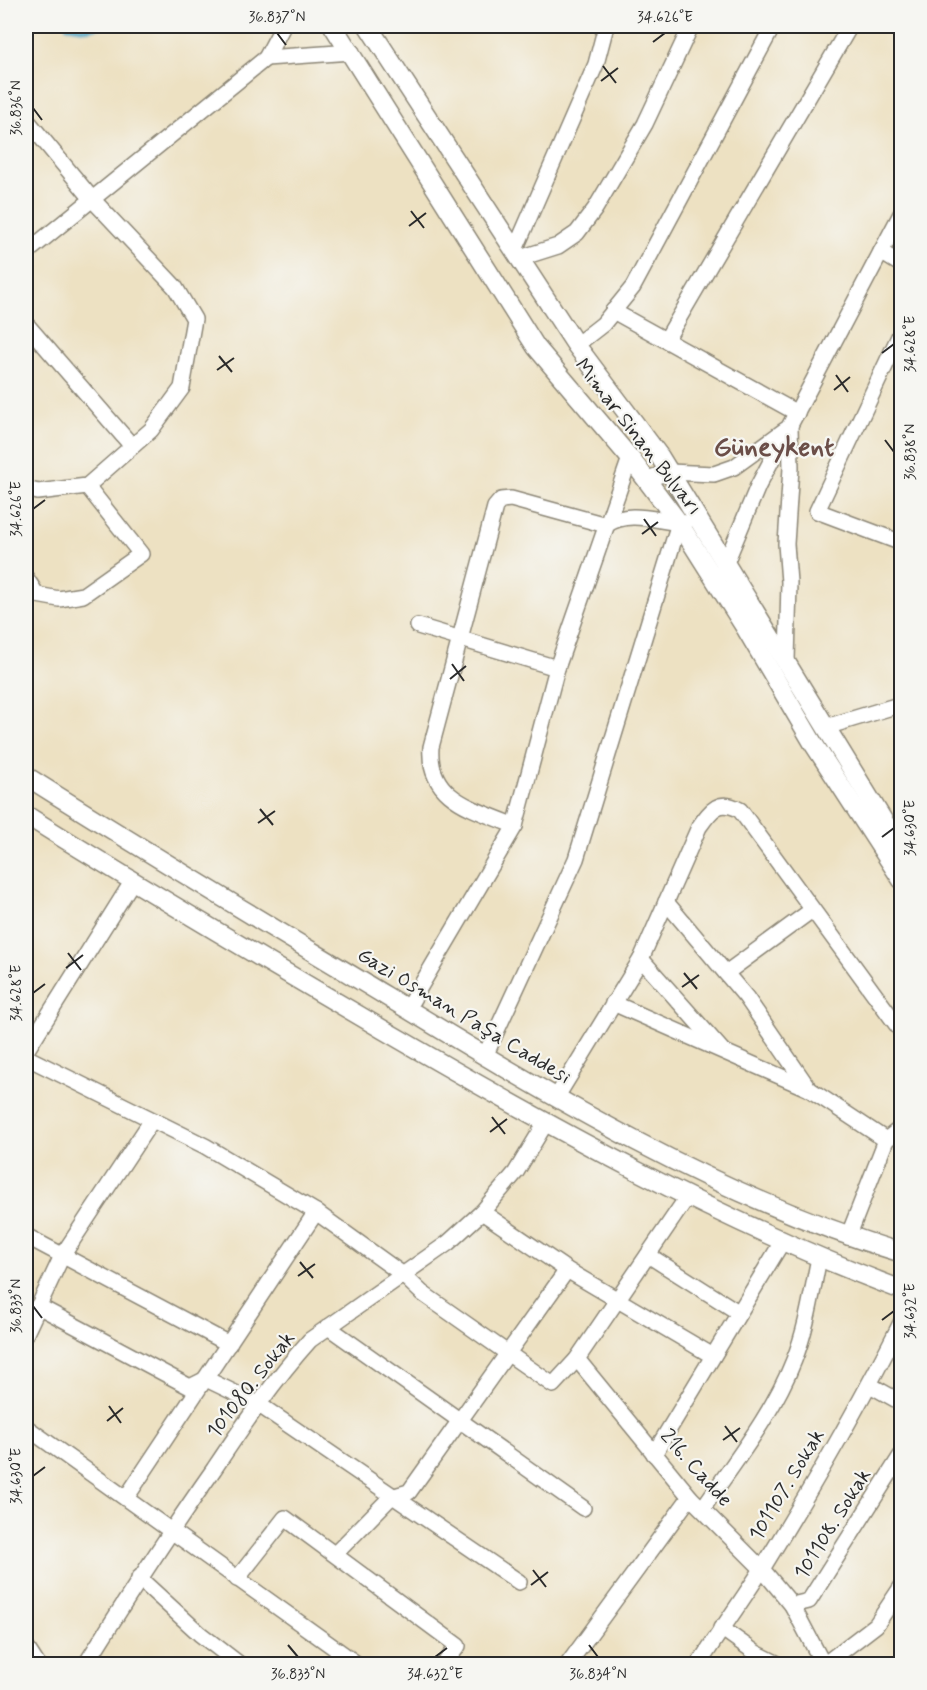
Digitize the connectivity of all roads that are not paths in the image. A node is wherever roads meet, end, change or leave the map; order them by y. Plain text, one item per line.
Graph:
1 (283, 26) edge
2 (333, 26) edge
3 (368, 26) edge
4 (606, 26) edge
5 (691, 26) edge
6 (773, 26) edge
7 (850, 26) edge
8 (891, 26) edge
9 (902, 31) edge
10 (352, 52) junction
11 (266, 58) junction
12 (26, 119) edge
13 (92, 199) junction
14 (902, 212) edge
15 (881, 252) junction
16 (26, 253) edge
17 (517, 254) junction
18 (902, 265) edge
19 (614, 311) junction
20 (26, 324) edge
21 (902, 330) edge
22 (666, 340) junction
23 (576, 345) junction
24 (794, 419) junction
25 (132, 446) junction
26 (630, 458) junction
27 (669, 472) junction
28 (646, 479) junction
29 (87, 486) junction
30 (26, 489) edge
31 (678, 523) junction
32 (701, 523) junction
33 (606, 525) junction
34 (902, 543) edge
35 (726, 562) junction
36 (26, 578) edge
37 (718, 586) junction
38 (31, 594) edge
39 (418, 626) dead end
40 (460, 639) junction
41 (787, 661) junction
42 (557, 668) junction
43 (900, 708) edge
44 (826, 727) junction
45 (26, 776) edge
46 (26, 815) edge
47 (515, 826) junction
48 (902, 851) edge
49 (902, 880) edge
50 (132, 882) junction
51 (666, 902) junction
52 (812, 910) junction
53 (641, 960) junction
54 (726, 973) junction
55 (613, 1003) junction
56 (407, 1009) junction
57 (902, 1032) edge
58 (26, 1051) edge
59 (726, 1054) junction
60 (485, 1056) junction
61 (26, 1058) edge
62 (809, 1089) junction
63 (556, 1098) junction
64 (152, 1120) junction
65 (545, 1124) junction
66 (902, 1127) edge
67 (886, 1140) junction
68 (688, 1196) junction
69 (316, 1212) junction
70 (482, 1212) junction
71 (26, 1236) edge
72 (848, 1237) junction
73 (782, 1242) junction
74 (902, 1253) edge
75 (648, 1255) junction
76 (62, 1256) junction
77 (819, 1258) junction
78 (567, 1270) junction
79 (402, 1274) junction
80 (902, 1290) edge
81 (617, 1299) junction
82 (38, 1306) junction
83 (738, 1312) junction
84 (902, 1321) edge
85 (328, 1327) junction
86 (26, 1333) edge
87 (229, 1344) junction
88 (508, 1352) junction
89 (713, 1356) junction
90 (576, 1359) junction
91 (206, 1379) junction
92 (870, 1385) junction
93 (902, 1403) edge
94 (258, 1404) junction
95 (459, 1421) junction
96 (26, 1427) edge
97 (654, 1454) junction
98 (902, 1454) edge
99 (392, 1497) junction
100 (690, 1497) junction
101 (126, 1498) junction
102 (583, 1508) dead end
103 (703, 1508) junction
104 (170, 1531) junction
105 (336, 1553) junction
106 (762, 1569) junction
107 (139, 1578) junction
108 (237, 1579) junction
109 (519, 1582) dead end
110 (902, 1586) edge
111 (792, 1605) junction
112 (721, 1628) junction
113 (26, 1647) edge
114 (86, 1664) edge
115 (37, 1665) edge
116 (239, 1665) edge
117 (357, 1665) edge
118 (444, 1665) edge
119 (567, 1665) edge
120 (699, 1665) edge
121 (778, 1665) edge
122 (824, 1665) edge

1 - 11 street
2 - 10 main road, Mimar Sinan Bulvarı
3 - 17 main road, Mimar Sinan Bulvarı
4 - 17 street
5 - 17 street
6 - 19 street
7 - 22 street
8 - 9 street
10 - 11 street
10 - 26 main road, Mimar Sinan Bulvarı
11 - 13 street
12 - 13 street
13 - 16 street
13 - 25 street
14 - 15 street
15 - 18 street
15 - 24 street
17 - 23 main road, Mimar Sinan Bulvarı
19 - 22 street
19 - 23 street
20 - 25 street
21 - 34 street
22 - 24 street
23 - 27 main road, Mimar Sinan Bulvarı
24 - 27 street
24 - 35 street
24 - 41 street
25 - 29 street
26 - 28 main road, Mimar Sinan Bulvarı
26 - 33 street
27 - 28 street
27 - 32 main road, Mimar Sinan Bulvarı
28 - 31 main road, Mimar Sinan Bulvarı
29 - 30 street
29 - 38 street
31 - 32 street
31 - 33 street
31 - 37 main road, Mimar Sinan Bulvarı
31 - 60 street
32 - 35 main road, Mimar Sinan Bulvarı
33 - 40 street
33 - 42 street
35 - 37 street
35 - 41 main road, Mimar Sinan Bulvarı
36 - 38 street
37 - 49 main road, Mimar Sinan Bulvarı
39 - 40 street
40 - 42 street
40 - 47 street
41 - 44 main road, Mimar Sinan Bulvarı
42 - 47 street
43 - 44 street
44 - 48 main road, Mimar Sinan Bulvarı
45 - 56 main road, Gazi Osman Paşa Caddesi
46 - 50 main road
47 - 56 street
50 - 58 street
50 - 65 main road
51 - 52 street
51 - 53 street
51 - 54 street
52 - 54 street
52 - 57 street
53 - 55 street
53 - 59 street
54 - 62 street
55 - 59 street
55 - 63 street
56 - 60 main road, Gazi Osman Paşa Caddesi
59 - 62 street
60 - 63 main road, Gazi Osman Paşa Caddesi
61 - 64 street
62 - 67 street
63 - 72 main road, Gazi Osman Paşa Caddesi
64 - 69 street
64 - 76 street
65 - 68 main road
65 - 70 street, 101080. Sokak
66 - 67 street
67 - 72 street
68 - 73 main road
68 - 75 street
69 - 79 street
69 - 87 street
70 - 78 street
70 - 79 street, 101080. Sokak
71 - 76 street
72 - 74 main road, Gazi Osman Paşa Caddesi
73 - 77 main road
73 - 83 street
75 - 81 street
75 - 83 street
76 - 82 street
76 - 87 street
77 - 80 main road
77 - 103 street
78 - 81 street
78 - 88 street
79 - 85 street, 101080. Sokak
79 - 88 street
81 - 89 street
81 - 90 street
82 - 86 street
82 - 91 street
83 - 89 street
84 - 92 street, 101107. Sokak
85 - 94 street, 101080. Sokak
85 - 95 street
87 - 91 street
88 - 90 street
88 - 95 street
89 - 97 street
90 - 97 street, 216. Cadde
91 - 94 street
91 - 101 street
92 - 93 street
92 - 106 street, 101107. Sokak
94 - 99 street
94 - 104 street, 101080. Sokak
95 - 99 street
95 - 102 street
96 - 101 street
97 - 100 street, 216. Cadde
98 - 111 street, 101108. Sokak
99 - 105 street
99 - 109 street
100 - 103 street, 216. Cadde
100 - 119 street
101 - 104 street
103 - 106 street, 216. Cadde
104 - 107 street, 101080. Sokak
104 - 108 street
105 - 108 street
105 - 118 street
106 - 111 street, 216. Cadde
106 - 112 street, 101107. Sokak
107 - 114 street, 101080. Sokak
107 - 116 street
108 - 117 street
110 - 122 street
111 - 122 street, 216. Cadde
112 - 120 street, 101107. Sokak
112 - 121 street
113 - 115 street

